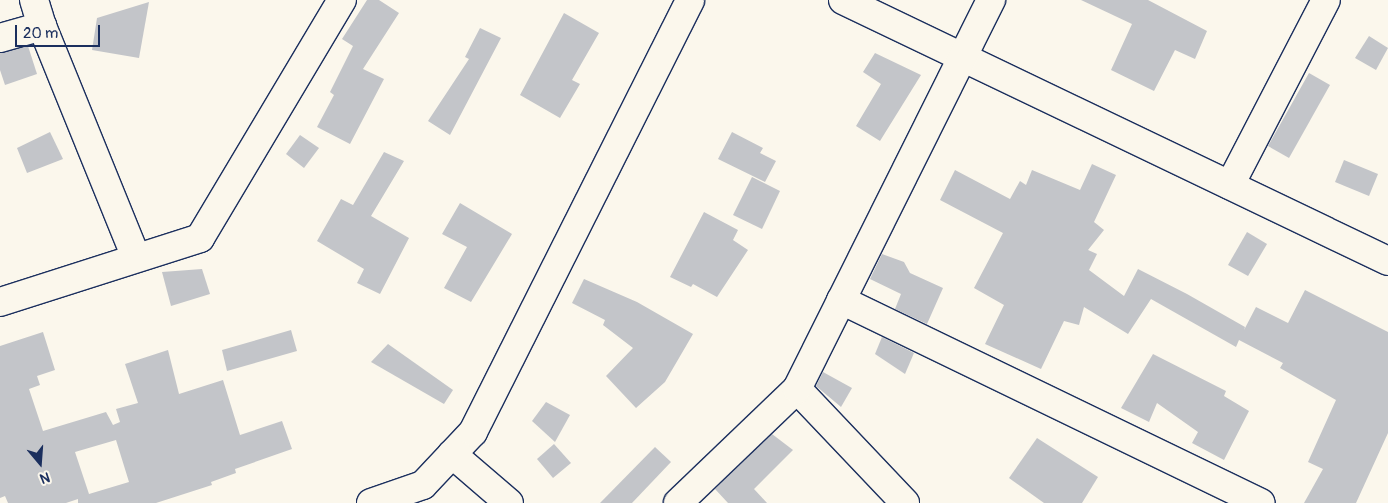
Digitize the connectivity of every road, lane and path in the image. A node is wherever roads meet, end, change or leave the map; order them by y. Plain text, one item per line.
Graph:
1 (34, 0) edge
2 (342, 0) edge
3 (690, 0) edge
4 (843, 0) edge
5 (991, 0) edge
6 (1326, 0) edge
7 (42, 26) junction
8 (0, 38) edge
9 (964, 58) junction
10 (1230, 185) junction
11 (136, 258) junction
12 (1388, 261) edge
13 (841, 300) junction
14 (0, 302) edge
15 (797, 389) junction
16 (452, 454) junction
17 (371, 503) edge
18 (509, 503) edge
19 (678, 503) edge
20 (905, 503) edge
21 (1260, 503) edge

1 - 7 street
2 - 11 street
3 - 16 street
4 - 9 street
5 - 9 street
6 - 10 street
7 - 8 street
7 - 11 street
9 - 10 street
9 - 13 street
10 - 12 street
11 - 14 street
13 - 15 street
13 - 21 street
15 - 19 street
15 - 20 street
16 - 17 street
16 - 18 street

